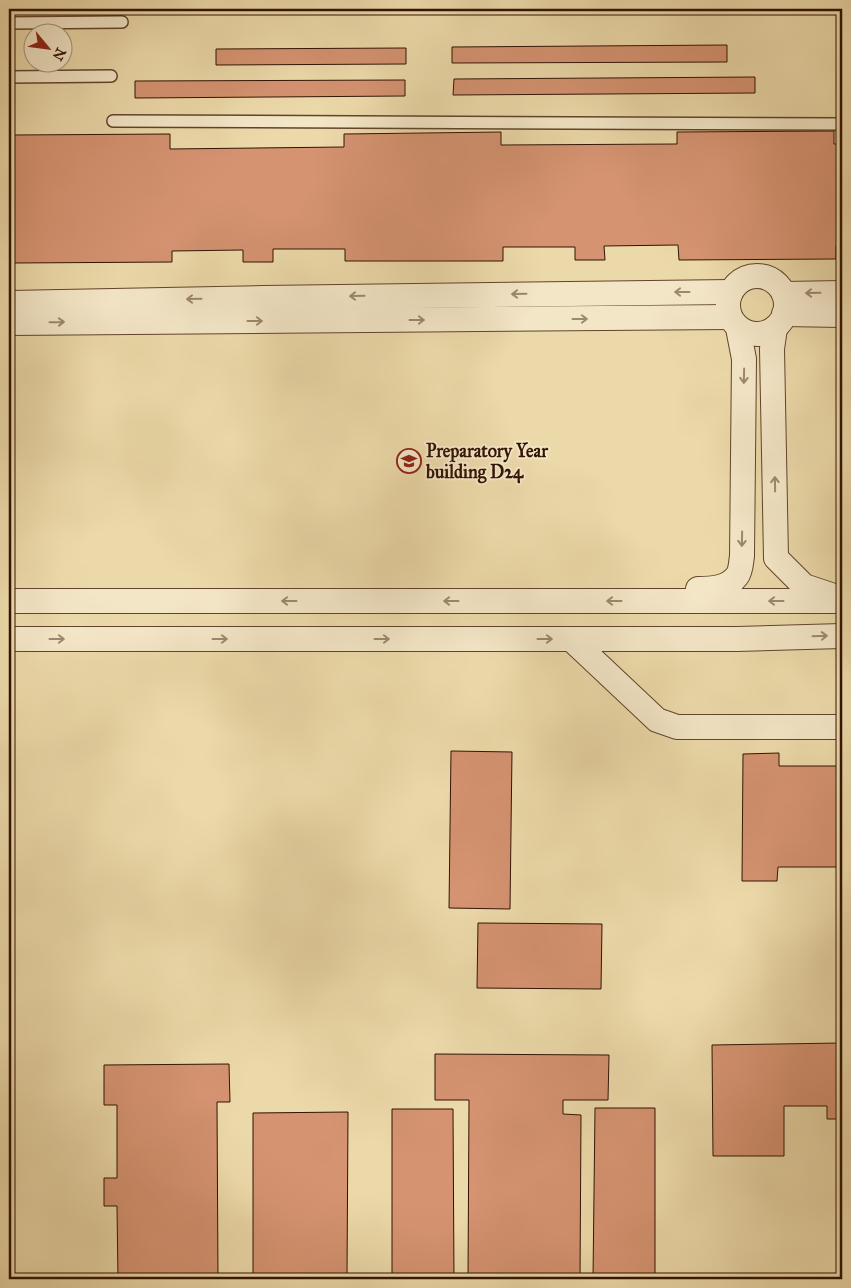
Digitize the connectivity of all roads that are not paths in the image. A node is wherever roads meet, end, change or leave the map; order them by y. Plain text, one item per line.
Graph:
1 (122, 22) dead end
2 (9, 23) edge
3 (111, 76) dead end
4 (9, 77) edge
5 (113, 121) dead end
6 (842, 124) edge
7 (731, 292) junction
8 (842, 293) edge
9 (9, 303) edge
10 (781, 312) junction
11 (842, 314) edge
12 (9, 323) edge
13 (734, 323) junction
14 (842, 599) edge
15 (652, 600) junction
16 (9, 601) edge
17 (842, 636) edge
18 (571, 638) junction
19 (9, 639) edge
20 (842, 727) edge

1 - 2 lane
3 - 4 lane
5 - 6 lane
7 -> 9 street
7 - 10 street
7 - 13 street
8 -> 10 street
10 - 11 street
10 - 13 street
14 -> 10 street
12 -> 13 street
13 -> 15 street
14 -> 15 street
15 -> 16 street
18 -> 17 street
19 -> 18 street
18 - 20 street

